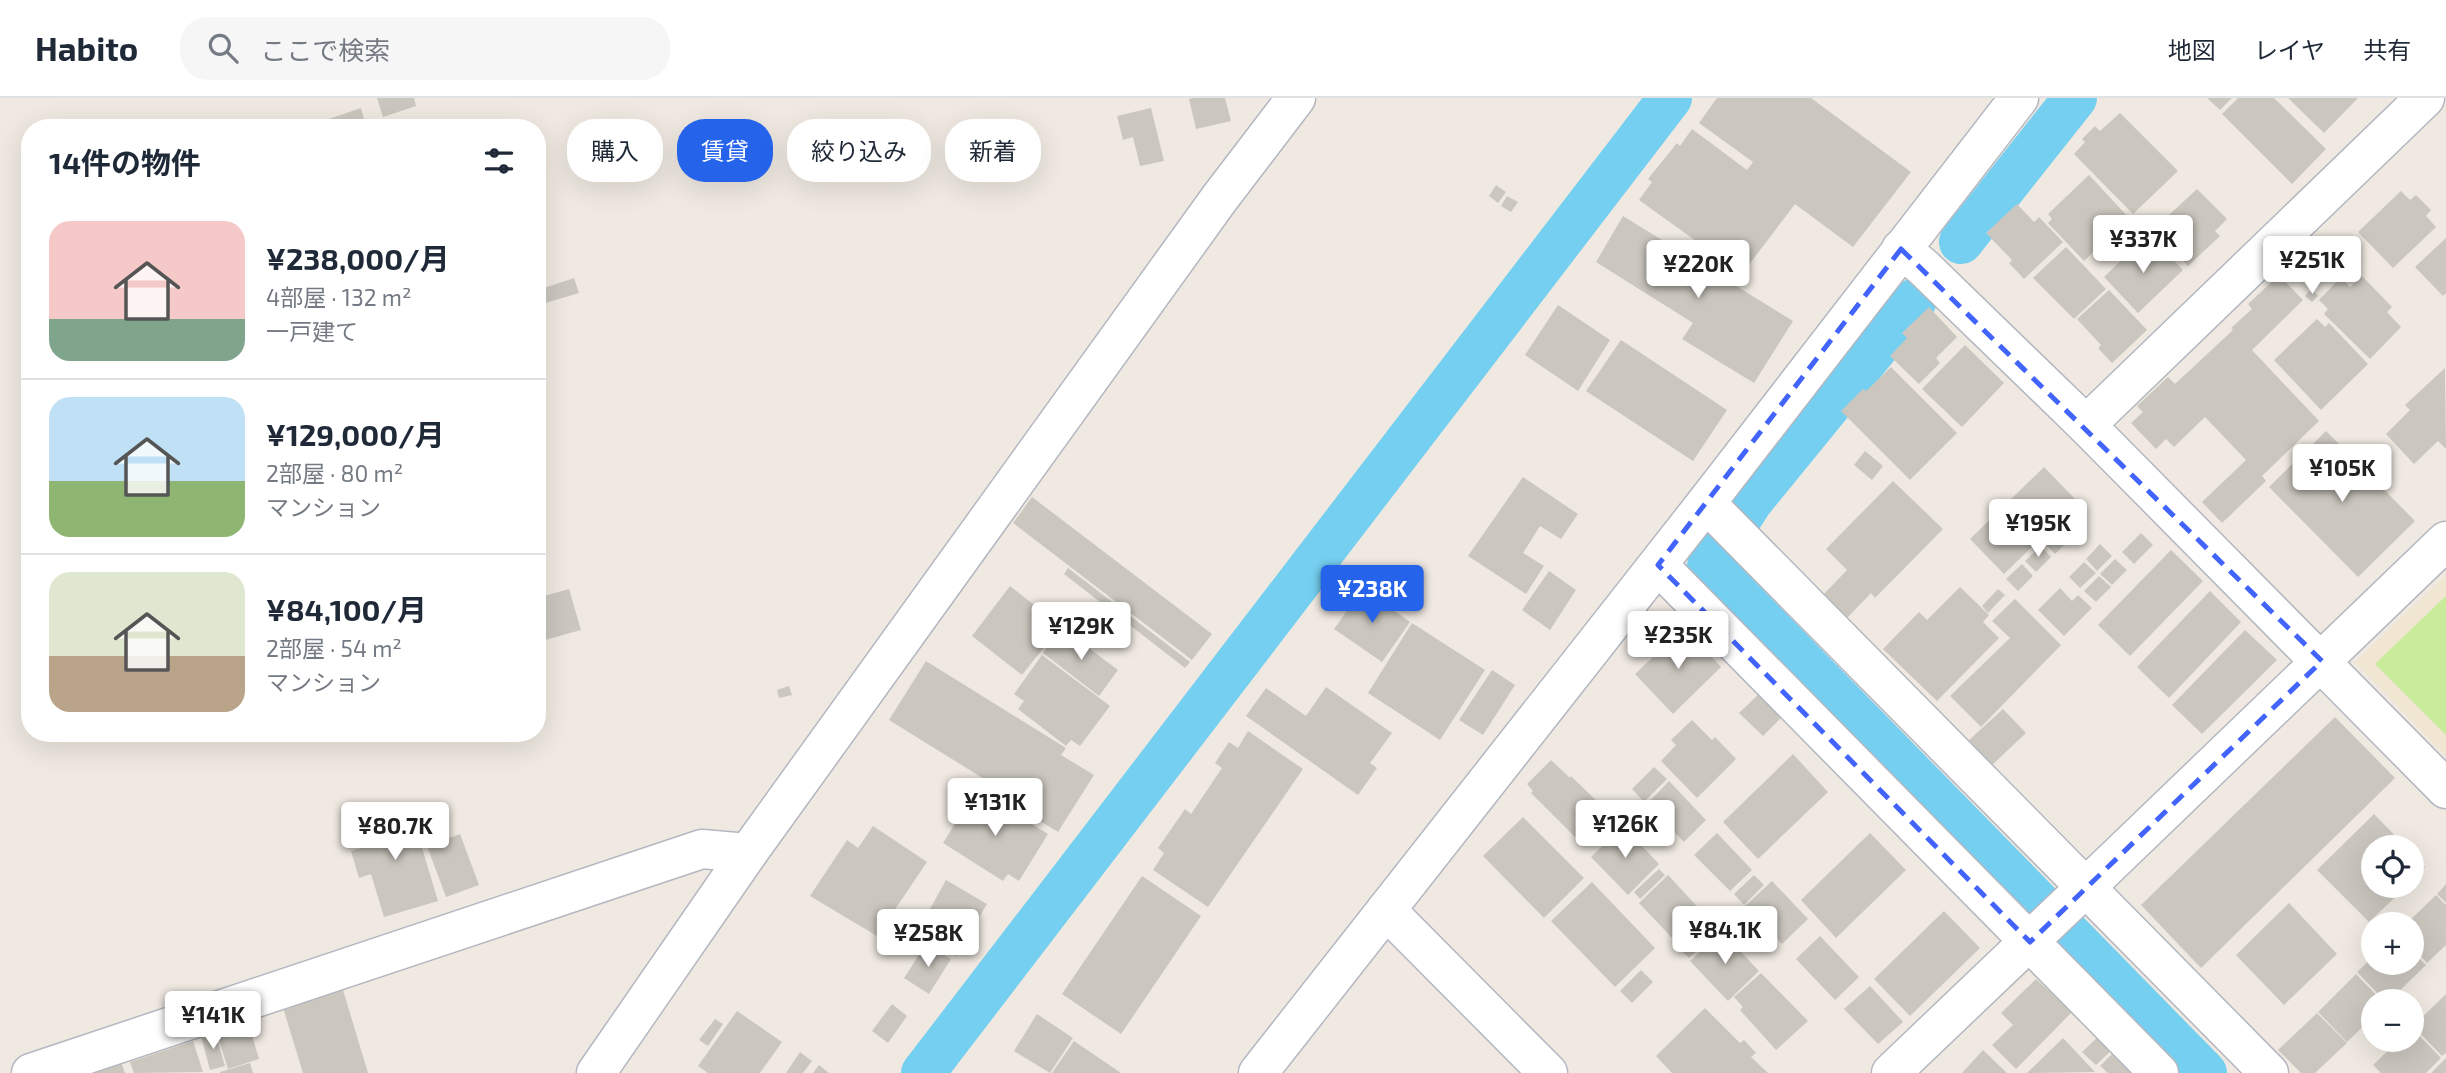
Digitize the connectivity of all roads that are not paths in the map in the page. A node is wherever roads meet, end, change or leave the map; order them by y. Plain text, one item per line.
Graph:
1 (1296, 98) edge
2 (2019, 98) edge
3 (2425, 98) edge
4 (1901, 249) junction
5 (2086, 425) junction
6 (1725, 522) junction
7 (2446, 541) edge
8 (1658, 565) junction
9 (2322, 661) junction
10 (2446, 789) edge
11 (748, 853) junction
12 (2077, 896) junction
13 (1386, 910) junction
14 (2034, 938) junction
15 (31, 1073) edge
16 (596, 1073) edge
17 (1258, 1073) edge
18 (1548, 1073) edge
19 (1891, 1073) edge
20 (2160, 1073) edge
21 (2269, 1073) edge

1 - 11 street
2 - 4 street
3 - 5 street
4 - 5 street
4 - 6 street
5 - 9 street
6 - 8 street
6 - 12 street
7 - 9 street
8 - 13 street
8 - 14 street
9 - 10 street
9 - 12 street
11 - 15 street
11 - 16 street
12 - 14 street
12 - 21 street
13 - 17 street
13 - 18 street
14 - 19 street
14 - 20 street

